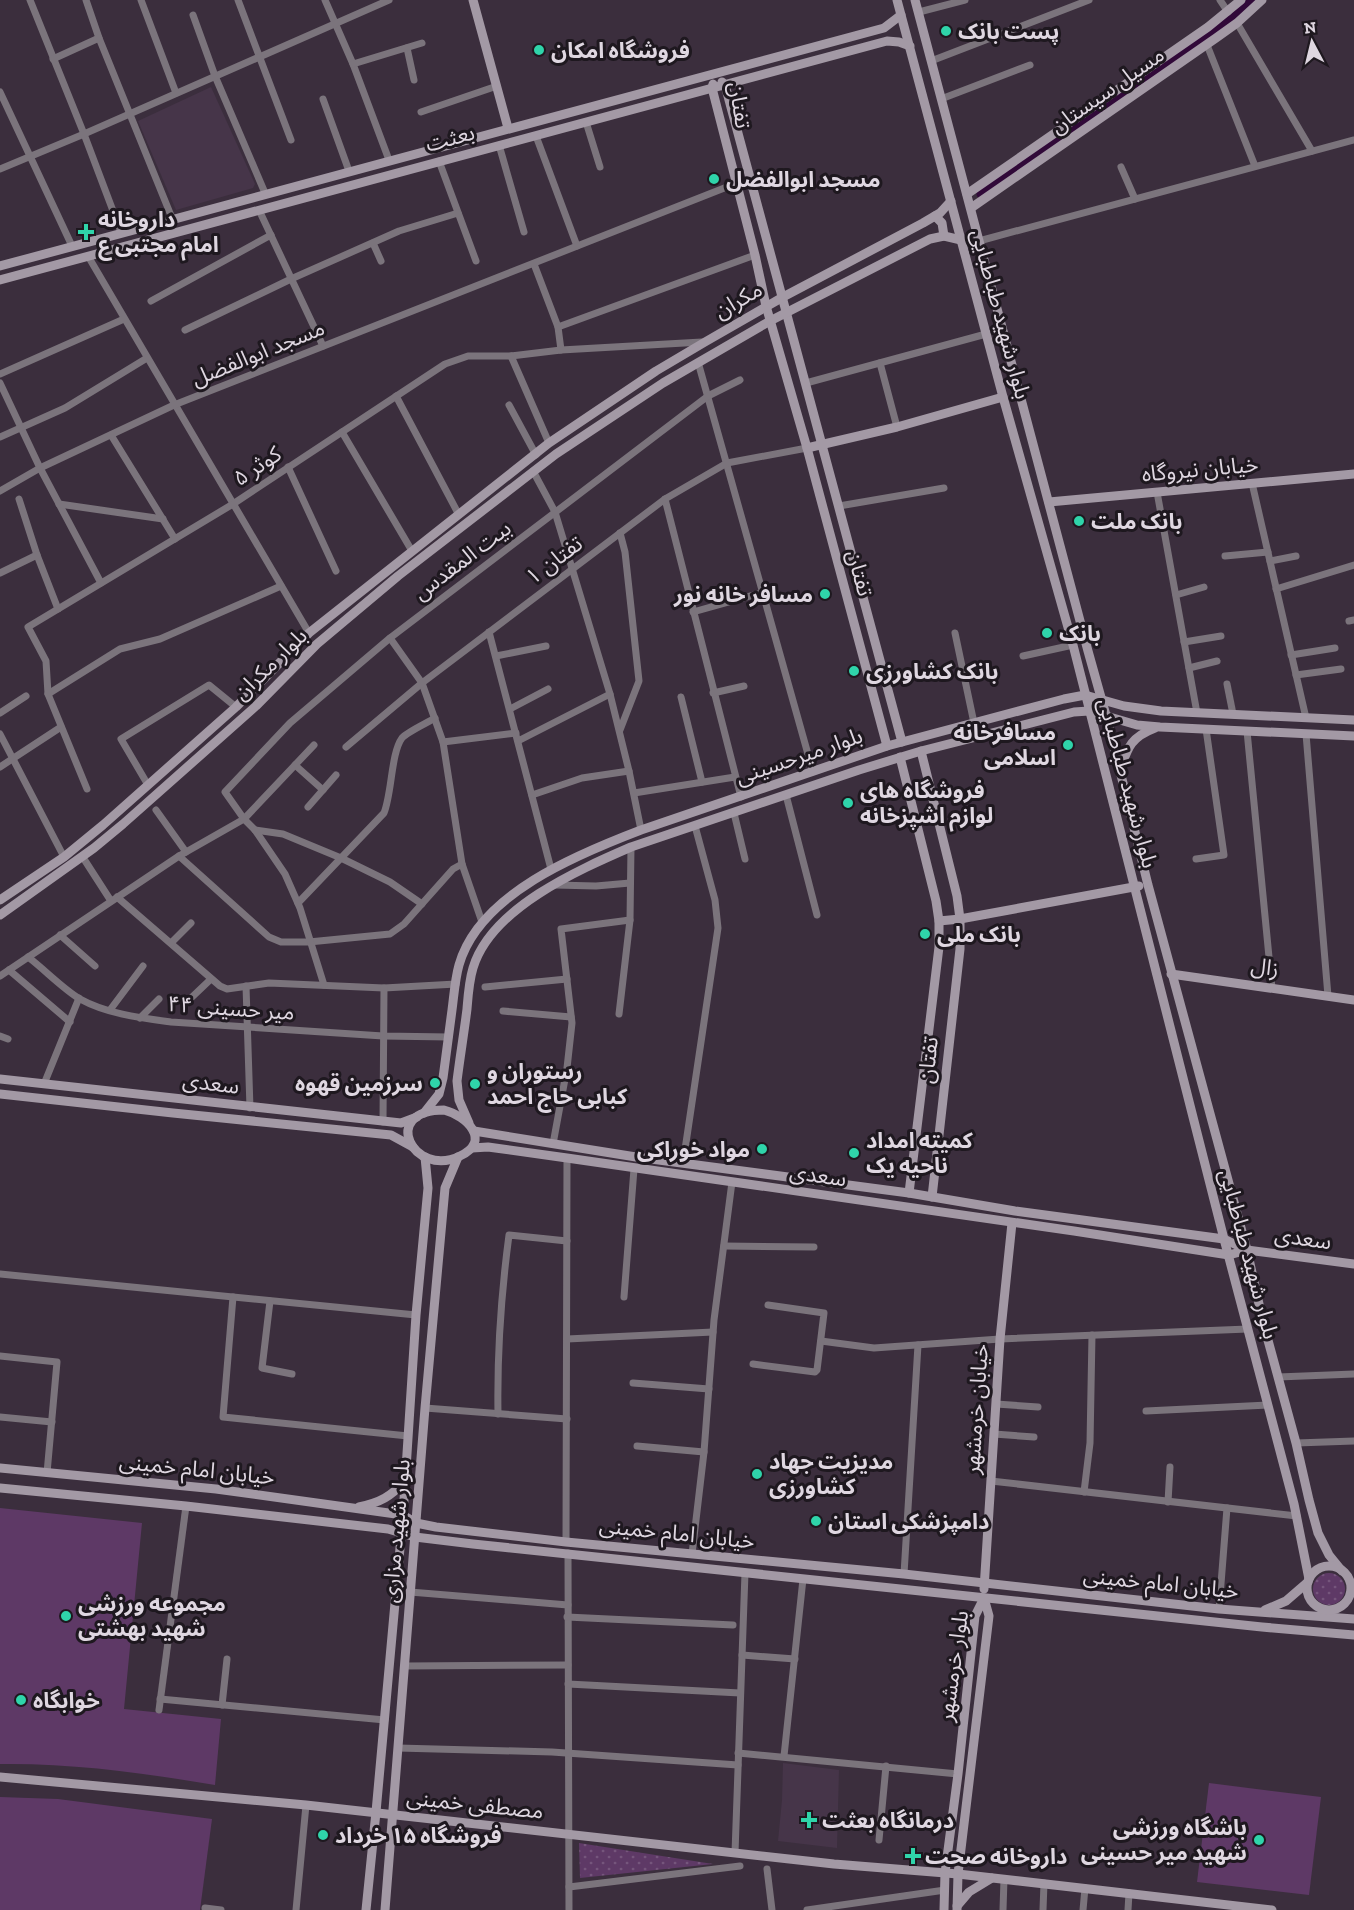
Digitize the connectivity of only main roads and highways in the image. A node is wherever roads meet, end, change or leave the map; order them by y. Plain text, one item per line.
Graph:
1 (473, 0) edge
2 (897, 0) edge
3 (915, 0) edge
4 (1241, 0) edge
5 (1262, 0) edge
6 (901, 15) junction
7 (884, 27) junction
8 (887, 42) junction
9 (909, 46) junction
10 (715, 73) junction
11 (725, 85) junction
12 (712, 88) junction
13 (941, 99) junction
14 (925, 105) junction
15 (508, 128) junction
16 (370, 165) junction
17 (375, 179) junction
18 (967, 194) junction
19 (951, 201) junction
20 (970, 208) junction
21 (935, 216) junction
22 (944, 236) junction
23 (961, 240) junction
24 (0, 266) edge
25 (0, 280) edge
26 (783, 297) junction
27 (766, 306) junction
28 (786, 312) junction
29 (770, 321) junction
30 (1003, 397) junction
31 (549, 443) joint
32 (570, 444) joint
33 (821, 445) junction
34 (807, 448) junction
35 (1354, 474) edge
36 (1049, 502) junction
37 (445, 525) junction
38 (452, 535) junction
39 (1085, 695) junction
40 (1101, 698) junction
41 (1136, 708) junction
42 (1089, 711) junction
43 (1106, 716) junction
44 (996, 717) junction
45 (1354, 720) edge
46 (1137, 725) junction
47 (1160, 727) junction
48 (1000, 731) junction
49 (1354, 736) edge
50 (902, 742) junction
51 (886, 746) junction
52 (921, 751) junction
53 (900, 757) junction
54 (1120, 772) junction
55 (1148, 885) junction
56 (1135, 887) junction
57 (0, 900) edge
58 (0, 915) edge
59 (960, 919) junction
60 (939, 921) junction
61 (1172, 974) junction
62 (1354, 1000) edge
63 (0, 1079) edge
64 (0, 1094) edge
65 (420, 1115) junction
66 (472, 1127) junction
67 (413, 1147) junction
68 (472, 1148) junction
69 (425, 1157) junction
70 (458, 1157) junction
71 (909, 1193) junction
72 (932, 1197) junction
73 (1012, 1223) junction
74 (1224, 1239) junction
75 (1247, 1250) junction
76 (1229, 1256) junction
77 (1354, 1264) edge
78 (0, 1468) edge
79 (405, 1481) junction
80 (0, 1488) edge
81 (353, 1508) junction
82 (403, 1515) junction
83 (416, 1523) junction
84 (401, 1533) junction
85 (415, 1536) junction
86 (1342, 1571) junction
87 (1308, 1580) junction
88 (985, 1584) junction
89 (1352, 1588) edge
90 (984, 1598) junction
91 (1260, 1612) junction
92 (1324, 1612) junction
93 (1344, 1618) junction
94 (1354, 1619) edge
95 (1354, 1624) edge
96 (1300, 1630) junction
97 (1354, 1635) edge
98 (0, 1777) edge
99 (376, 1812) junction
100 (392, 1814) junction
101 (945, 1873) junction
102 (958, 1874) junction
103 (993, 1878) junction
104 (1192, 1906) edge
105 (957, 1908) edge
106 (1261, 1909) edge
107 (366, 1910) edge
108 (384, 1910) edge
109 (944, 1910) edge
110 (1272, 1910) edge

1 - 15 main road
2 - 6 main road, بلوار شهید طباطبایی
3 - 13 main road, بلوار شهید طباطبایی
4 - 18 main road, مسیل سیستان
5 - 20 main road, مسیل سیستان
6 - 7 main road, بعثت
6 - 9 main road, بلوار شهید طباطبایی
7 - 8 main road
7 - 10 main road, بعثت
8 - 9 main road, بعثت
8 - 11 main road, بعثت
9 - 14 main road, بلوار شهید طباطبایی
10 - 11 main road, تفتان
10 - 12 main road, تفتان
10 - 15 main road, بعثت
11 - 12 main road, بعثت
11 - 26 main road, تفتان
12 - 17 main road, بعثت
12 - 27 main road, تفتان
13 - 14 main road
13 - 18 main road, بلوار شهید طباطبایی
14 - 19 main road, بلوار شهید طباطبایی
15 - 16 main road, بعثت
16 - 17 main road
16 - 24 main road, بعثت
17 - 25 main road, بعثت
18 - 20 main road, بلوار شهید طباطبایی
19 - 21 main road, مکران
19 - 23 main road, بلوار شهید طباطبایی
20 - 36 main road, بلوار شهید طباطبایی
21 - 22 main road
21 - 26 main road, مکران
22 - 23 main road
22 - 28 main road, مکران
23 - 30 main road, بلوار شهید طباطبایی
26 - 27 main road, مکران
26 - 28 main road, تفتان
27 - 29 main road, تفتان
27 - 31 main road, مکران
28 - 29 main road, مکران
28 - 33 main road, تفتان
29 - 32 main road, مکران
29 - 34 main road, تفتان
30 - 33 main road
30 - 39 main road, بلوار شهید طباطبایی
31 - 37 main road, بلوار مکران
32 - 38 main road, بلوار مکران
33 - 34 main road
33 - 50 main road, تفتان
34 - 51 main road, تفتان
35 - 36 main road, خیابان نیروگاه
36 - 40 main road, بلوار شهید طباطبایی
37 - 38 main road
37 - 57 main road, بلوار مکران
38 - 58 main road, بلوار مکران
39 - 40 main road, بلوار میرحسینی
39 - 42 main road, بلوار شهید طباطبایی
39 - 44 main road, بلوار میرحسینی
40 - 41 main road, بلوار میرحسینی
40 - 43 main road, بلوار شهید طباطبایی
41 - 45 main road, بلوار میرحسینی
41 - 46 main road
42 - 43 main road, بلوار میرحسینی
42 - 48 main road, بلوار میرحسینی
42 - 56 main road, بلوار شهید طباطبایی
43 - 46 main road, بلوار میرحسینی
43 - 54 main road, بلوار شهید طباطبایی
44 - 48 main road
44 - 50 main road, بلوار میرحسینی
46 - 47 main road, بلوار میرحسینی
47 - 49 main road, بلوار میرحسینی
47 - 54 main road
48 - 52 main road, بلوار میرحسینی
50 - 51 main road, بلوار میرحسینی
51 - 65 main road, بلوار میرحسینی
52 - 53 main road, بلوار میرحسینی
52 - 59 main road, تفتان
53 - 60 main road, تفتان
53 - 66 main road, بلوار میرحسینی
54 - 55 main road, بلوار شهید طباطبایی
55 - 56 main road
55 - 61 main road, بلوار شهید طباطبایی
56 - 59 main road
56 - 74 main road, بلوار شهید طباطبایی
59 - 60 main road
59 - 72 main road, تفتان
60 - 71 main road, تفتان
61 - 62 main road, زال
61 - 75 main road, بلوار شهید طباطبایی
63 - 65 main road, سعدی
64 - 67 main road, سعدی
65 - 66 main road
65 - 67 main road
66 - 68 main road
66 - 71 main road, سعدی
67 - 69 main road
68 - 70 main road
68 - 73 main road, سعدی
69 - 70 main road
69 - 79 main road, بلوار شهید مزاری
70 - 83 main road, بلوار شهید مزاری
71 - 72 main road, سعدی
72 - 74 main road, سعدی
73 - 76 main road, سعدی
73 - 88 main road, خیابان خرمشهر
74 - 75 main road, سعدی
74 - 76 main road, بلوار شهید طباطبایی
75 - 76 main road
75 - 77 main road, سعدی
75 - 86 main road, بلوار شهید طباطبایی
76 - 87 main road, بلوار شهید طباطبایی
78 - 81 main road, خیابان امام خمینی
79 - 81 main road
79 - 82 main road, بلوار شهید مزاری
80 - 84 main road, خیابان امام خمینی
81 - 82 main road, خیابان امام خمینی
82 - 83 main road, خیابان امام خمینی
82 - 84 main road, بلوار شهید مزاری
83 - 85 main road, بلوار شهید مزاری
83 - 88 main road, خیابان امام خمینی
84 - 85 main road, خیابان امام خمینی
84 - 99 main road, بلوار شهید مزاری
85 - 90 main road, خیابان امام خمینی
85 - 100 main road, بلوار شهید مزاری
86 - 87 main road
86 - 89 main road
87 - 91 main road
87 - 92 main road
88 - 90 main road, خیابان خرمشهر
88 - 91 main road, خیابان امام خمینی
89 - 92 main road
90 - 96 main road, خیابان امام خمینی
90 - 101 main road, بلوار خرمشهر
90 - 102 main road, بلوار خرمشهر
91 - 92 main road, خیابان امام خمینی
92 - 93 main road
92 - 93 main road, خیابان امام خمینی
92 - 96 main road
93 - 94 main road, خیابان امام خمینی
93 - 95 main road
96 - 97 main road, خیابان امام خمینی
98 - 99 main road, مصطفی خمینی
99 - 100 main road, مصطفی خمینی
99 - 107 main road, بلوار شهید مزاری
100 - 101 main road, مصطفی خمینی
100 - 108 main road, بلوار شهید مزاری
101 - 102 main road, مصطفی خمینی
101 - 109 main road, بلوار خرمشهر
102 - 103 main road
102 - 105 main road, بلوار خرمشهر
103 - 104 main road
103 - 105 main road
104 - 106 main road
106 - 110 main road

